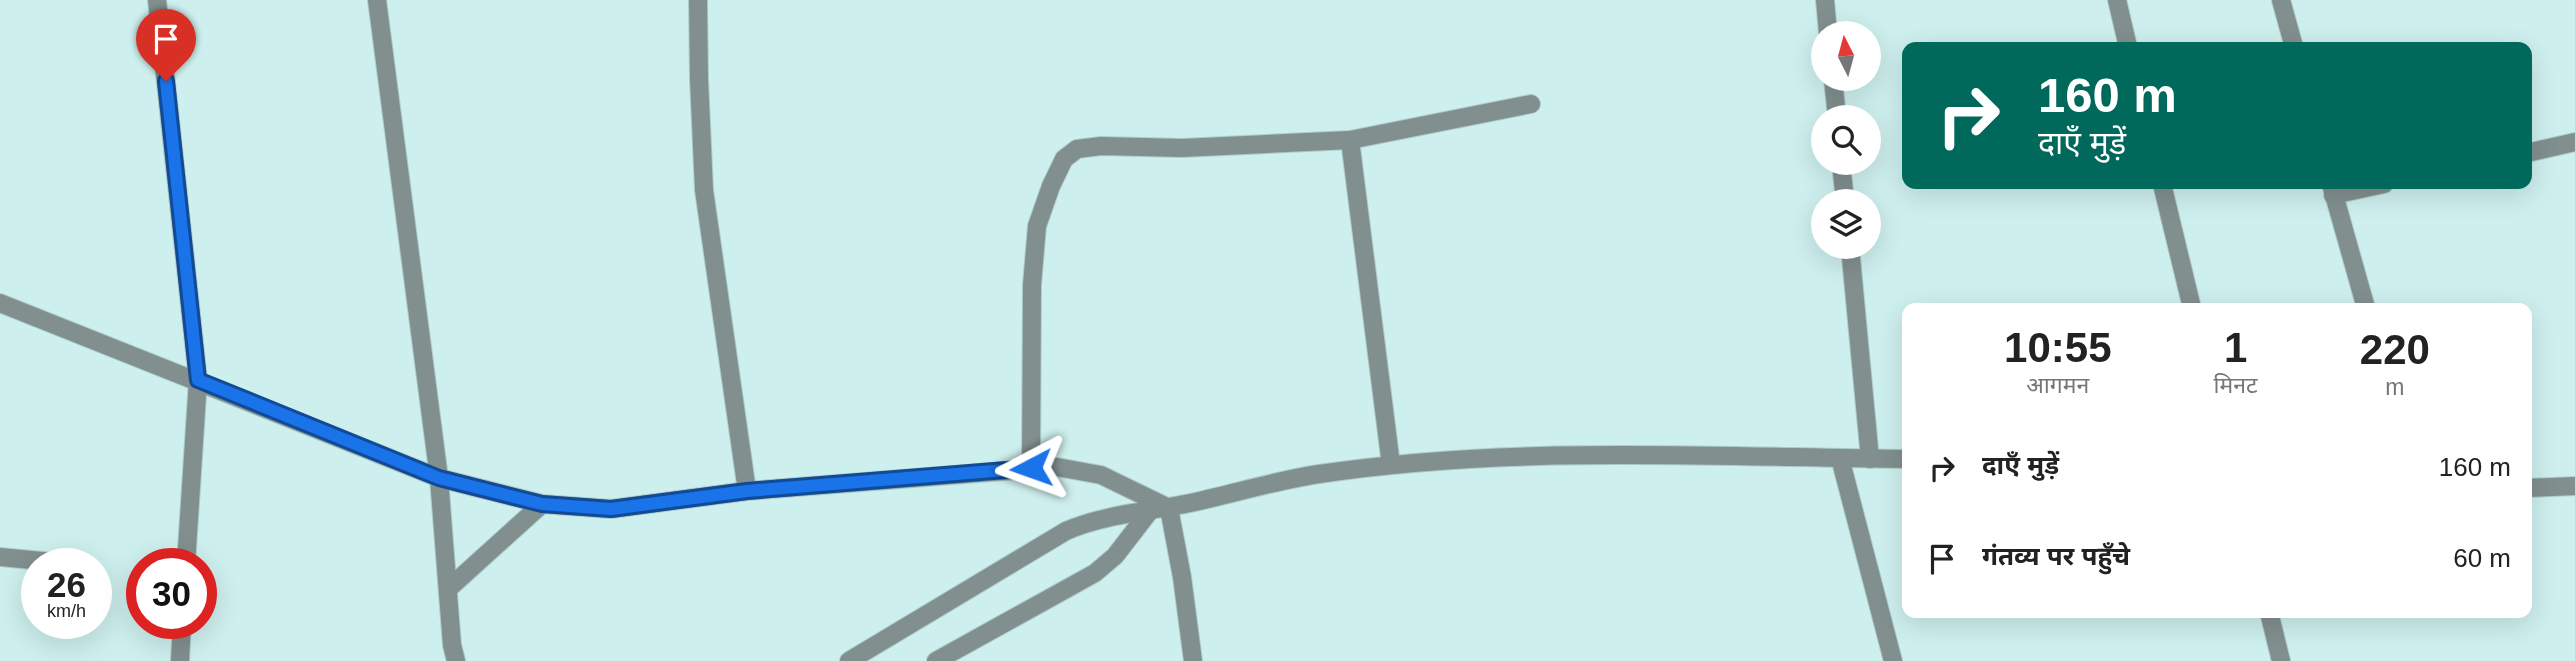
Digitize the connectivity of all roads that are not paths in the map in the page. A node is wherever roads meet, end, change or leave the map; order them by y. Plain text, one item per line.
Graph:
1 (157, 0) edge
2 (377, 0) edge
3 (698, 0) edge
4 (1825, 0) edge
5 (2117, 0) edge
6 (2281, 0) edge
7 (1827, 21) edge
8 (2127, 42) edge
9 (2293, 42) edge
10 (1531, 104) dead end
11 (1350, 140) junction
12 (2575, 142) edge
13 (2532, 152) edge
14 (2163, 189) edge
15 (2332, 189) edge
16 (1851, 259) edge
17 (0, 303) edge
18 (2191, 303) edge
19 (2365, 303) edge
20 (198, 380) junction
21 (1840, 458) junction
22 (1870, 459) junction
23 (1902, 459) edge
24 (1391, 466) junction
25 (1031, 468) junction
26 (439, 478) junction
27 (2575, 486) edge
28 (2532, 488) edge
29 (747, 491) junction
30 (542, 504) junction
31 (1169, 508) junction
32 (1149, 512) junction
33 (187, 548) edge
34 (0, 557) edge
35 (21, 559) edge
36 (447, 589) junction
37 (2270, 618) edge
38 (181, 639) edge
39 (946, 658) edge
40 (180, 661) edge
41 (456, 661) edge
42 (849, 661) edge
43 (1193, 661) edge
44 (1893, 661) edge
45 (2281, 661) edge

1 - 20 street
2 - 26 street
3 - 29 street
4 - 7 street
5 - 8 street
6 - 9 street
10 - 11 street
11 - 24 street
11 - 25 street
12 - 13 street
14 - 18 street
15 - 19 street
16 - 22 street
17 - 20 street
20 - 26 street
20 - 33 street
21 - 22 street
21 - 24 street
21 - 44 street
22 - 23 street
24 - 31 street
25 - 29 street
25 - 31 street
26 - 30 street
26 - 36 street
27 - 28 street
29 - 30 street
30 - 36 street
31 - 32 street
31 - 43 street
32 - 39 street
32 - 42 street
34 - 35 street
36 - 41 street
37 - 45 street
38 - 40 street

